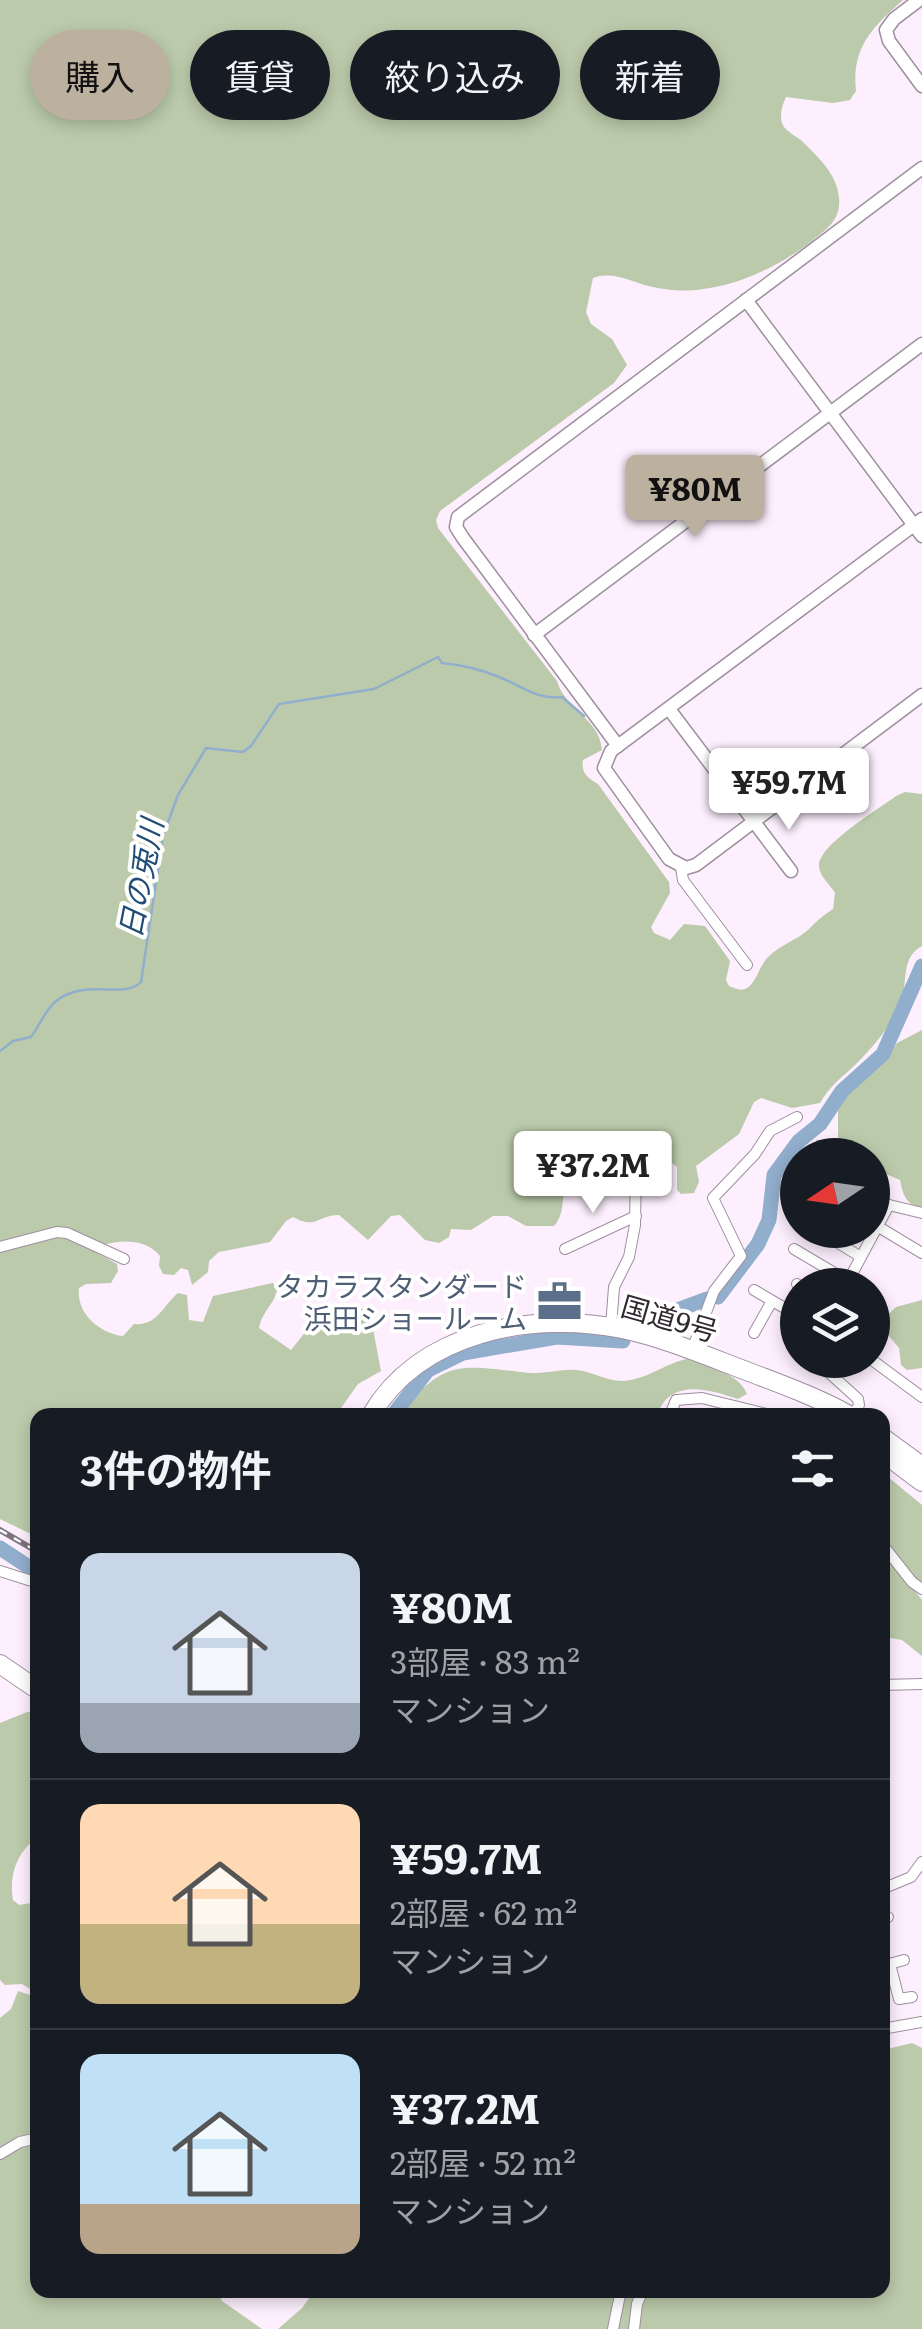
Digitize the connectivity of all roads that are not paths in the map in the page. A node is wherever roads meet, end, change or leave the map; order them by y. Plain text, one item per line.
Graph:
1 (919, 0) edge
2 (922, 86) edge
3 (922, 168) edge
4 (746, 300) junction
5 (922, 344) edge
6 (830, 412) junction
7 (919, 527) edge
8 (534, 634) junction
9 (922, 695) edge
10 (669, 709) junction
11 (618, 746) junction
12 (753, 822) junction
13 (681, 867) junction
14 (791, 871) dead end
15 (746, 965) dead end
16 (798, 1117) dead end
17 (636, 1166) dead end
18 (890, 1205) edge
19 (922, 1213) edge
20 (636, 1216) junction
21 (890, 1236) edge
22 (0, 1246) edge
23 (846, 1248) edge
24 (865, 1248) edge
25 (566, 1249) dead end
26 (794, 1249) dead end
27 (922, 1253) edge
28 (861, 1257) junction
29 (124, 1259) dead end
30 (824, 1268) edge
31 (855, 1268) edge
32 (754, 1290) dead end
33 (772, 1300) junction
34 (780, 1305) edge
35 (611, 1327) junction
36 (754, 1333) dead end
37 (692, 1350) junction
38 (742, 1370) junction
39 (890, 1374) edge
40 (835, 1378) edge
41 (922, 1398) edge
42 (376, 1408) edge
43 (673, 1408) edge
44 (740, 1408) edge
45 (811, 1408) edge
46 (836, 1408) edge
47 (857, 1408) edge
48 (890, 1442) edge
49 (890, 1458) edge
50 (922, 1466) edge
51 (922, 1482) edge
52 (890, 1554) edge
53 (0, 1571) edge
54 (30, 1581) edge
55 (922, 1588) edge
56 (0, 1664) edge
57 (30, 1683) edge
58 (922, 1684) edge
59 (890, 1685) edge
60 (922, 1862) edge
61 (890, 1885) edge
62 (904, 1960) dead end
63 (890, 1964) edge
64 (890, 1975) edge
65 (912, 1996) dead end
66 (922, 2022) edge
67 (890, 2028) edge
68 (30, 2140) edge
69 (0, 2154) edge
70 (619, 2298) edge
71 (639, 2298) edge
72 (613, 2329) edge
73 (634, 2329) edge

1 - 2 street
3 - 4 street
4 - 6 street
4 - 8 street
5 - 6 street
6 - 7 street
6 - 8 street
7 - 10 street
8 - 11 street
9 - 12 street
10 - 11 street
10 - 12 street
11 - 13 street
12 - 13 street
12 - 14 street
13 - 15 street
16 - 37 street
17 - 20 street
18 - 19 street
20 - 25 street
20 - 35 street
21 - 27 street
22 - 29 street
23 - 28 street
24 - 28 street
26 - 30 street
28 - 31 street
32 - 33 street
33 - 34 street
33 - 36 street
35 - 37 highway, 国道9号
35 - 42 highway, 国道9号
37 - 38 highway, 国道9号
38 - 45 highway, 国道9号
38 - 46 highway, 国道9号
39 - 41 street
40 - 47 street
43 - 44 street
48 - 50 highway
49 - 51 highway
52 - 55 street
53 - 54 street
56 - 57 highway
58 - 59 street
60 - 61 street
62 - 63 street
64 - 65 street
66 - 67 street
68 - 69 street
70 - 72 street
71 - 73 street

